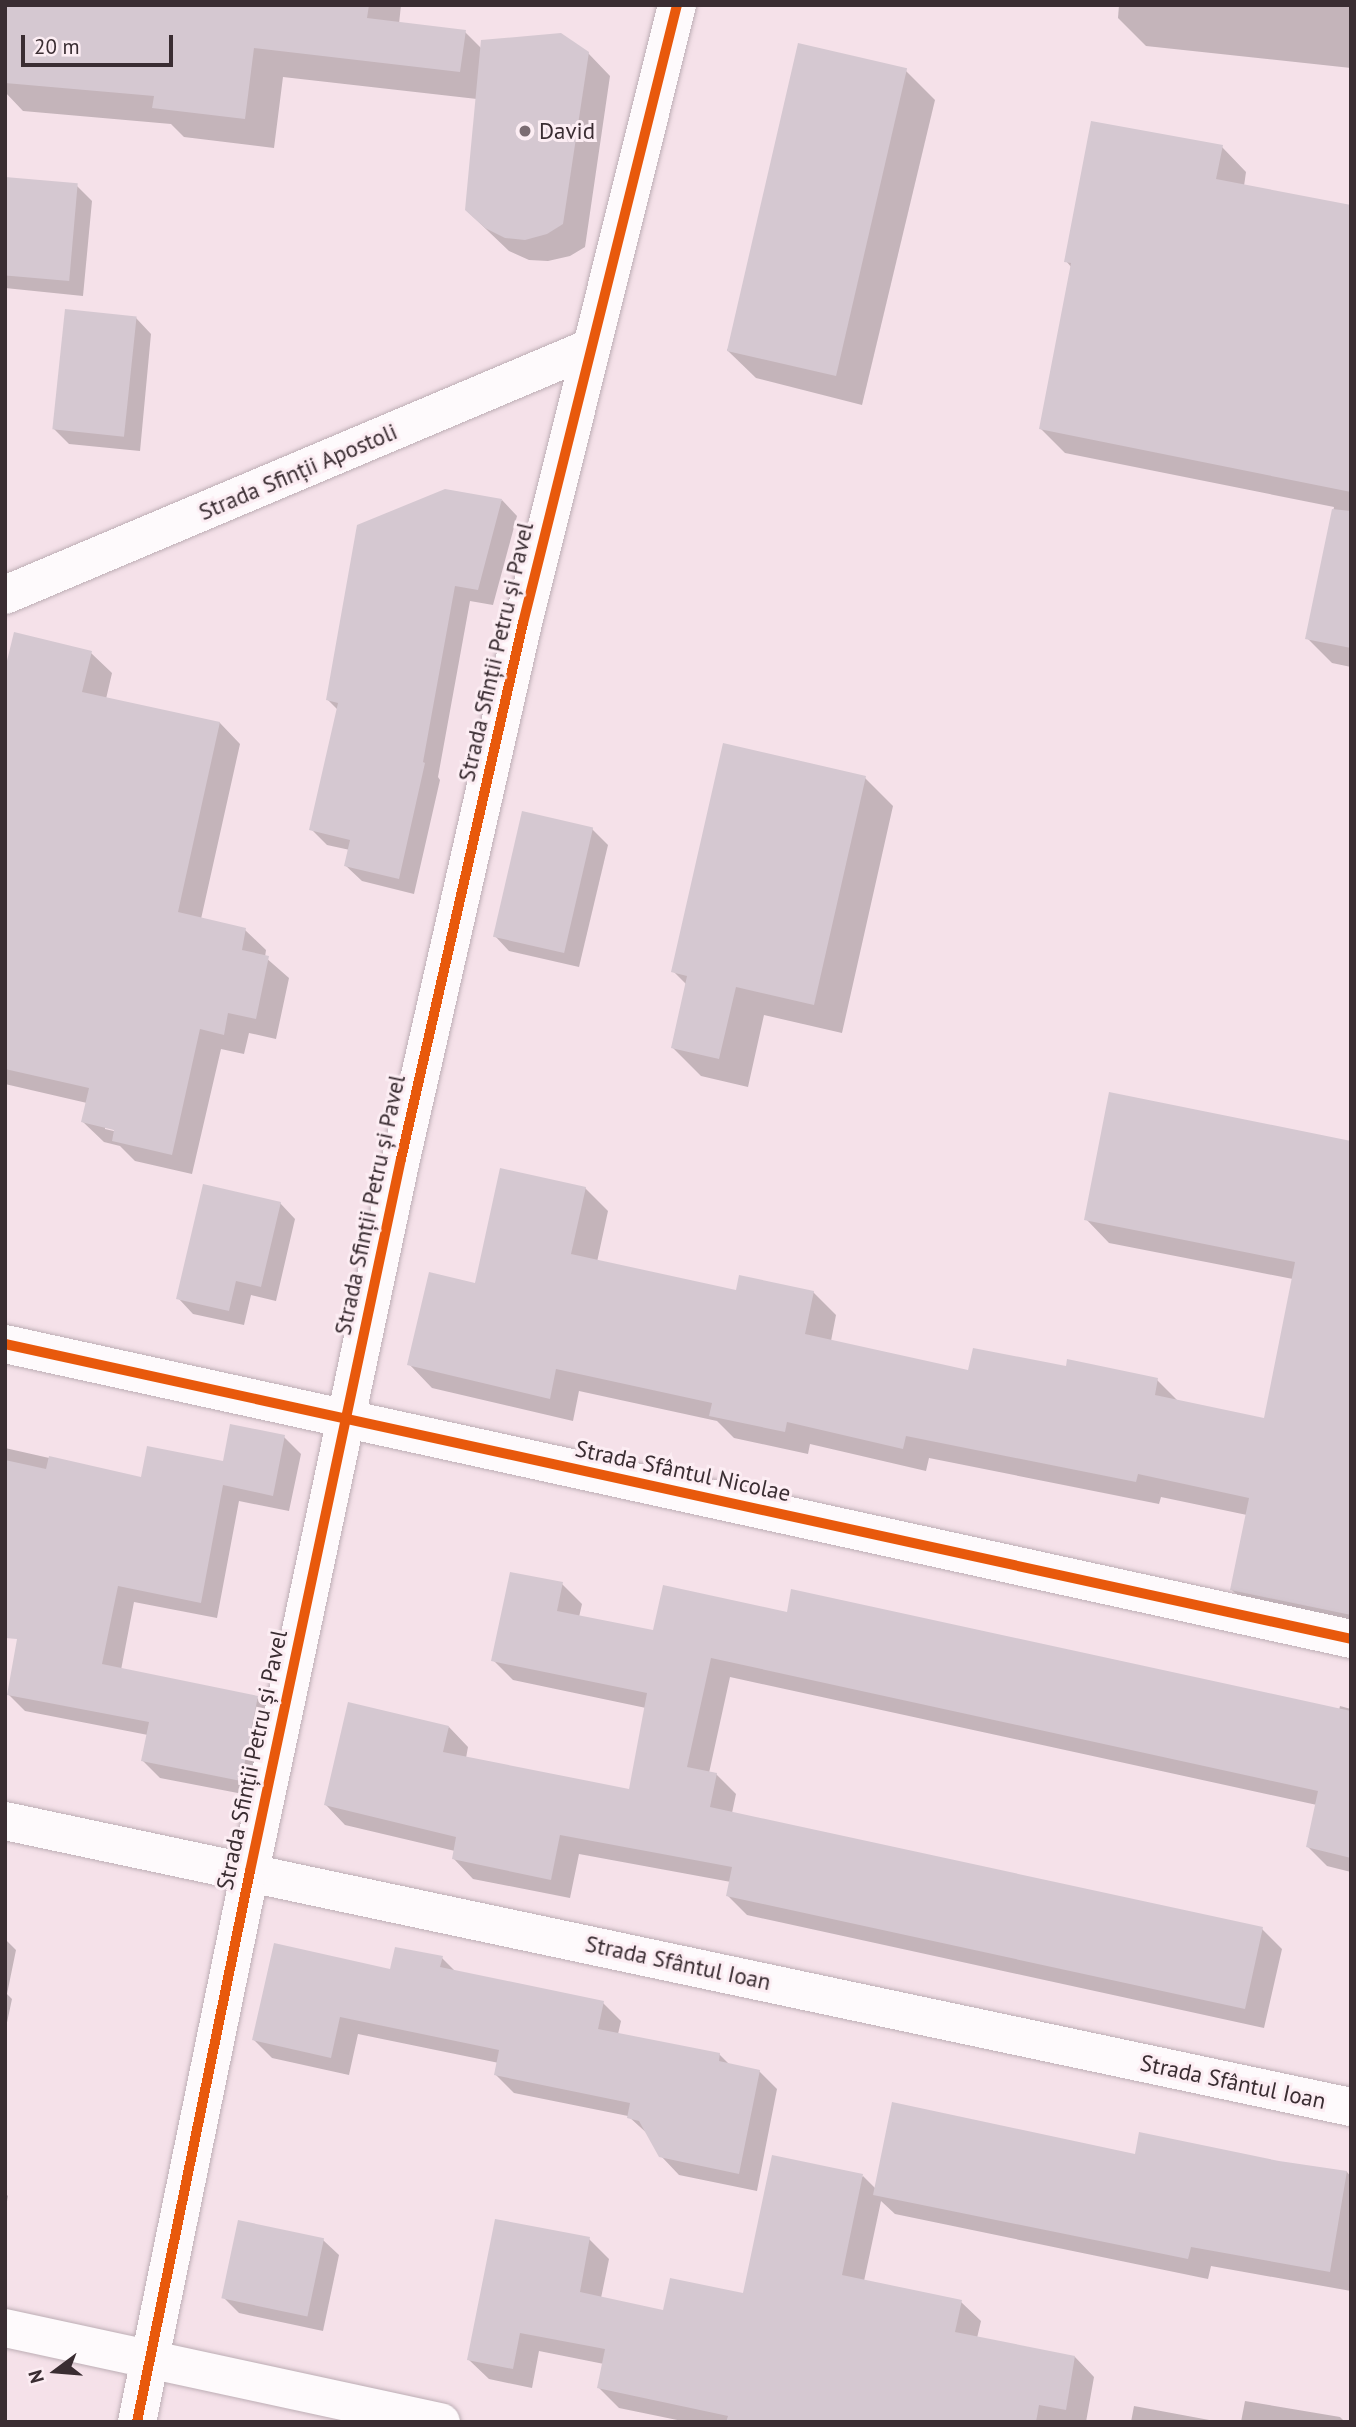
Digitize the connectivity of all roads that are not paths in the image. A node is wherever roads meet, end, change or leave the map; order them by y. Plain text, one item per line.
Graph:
1 (677, 5) edge
2 (590, 348) junction
3 (5, 595) edge
4 (5, 1344) edge
5 (345, 1418) junction
6 (1351, 1639) edge
7 (5, 1821) edge
8 (250, 1871) junction
9 (1351, 2107) edge
10 (5, 2328) edge
11 (150, 2359) junction
12 (137, 2422) edge
13 (441, 2422) edge

1 - 2 street, Strada Sfinții Petru și Pavel
2 - 3 street, Strada Sfinții Apostoli
2 - 5 street, Strada Sfinții Petru și Pavel
4 - 5 street, Strada Sfântul Nicolae
5 - 6 street, Strada Sfântul Nicolae
5 - 8 street, Strada Sfinții Petru și Pavel
7 - 8 street, Strada Sfântul Ioan
8 - 9 street, Strada Sfântul Ioan
8 - 11 street, Strada Sfinții Petru și Pavel
10 - 11 street
11 - 12 street, Strada Sfinții Petru și Pavel
11 - 13 street

